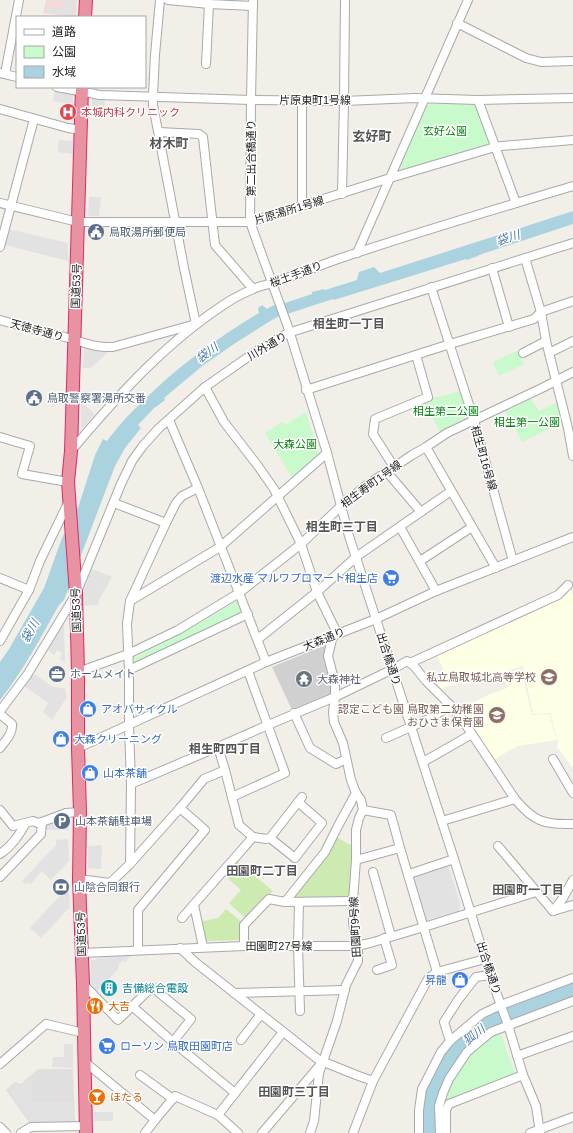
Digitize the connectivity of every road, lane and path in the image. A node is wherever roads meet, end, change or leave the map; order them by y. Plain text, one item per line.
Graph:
1 (18, 0) edge
2 (86, 0) edge
3 (160, 0) edge
4 (168, 0) edge
5 (345, 0) edge
6 (468, 0) edge
7 (253, 3) edge
8 (209, 4) junction
9 (85, 16) edge
10 (458, 23) junction
11 (573, 61) edge
12 (206, 64) dead end
13 (2, 73) edge
14 (16, 77) edge
15 (70, 88) edge
16 (82, 89) edge
17 (153, 96) junction
18 (573, 98) edge
19 (424, 99) junction
20 (251, 100) junction
21 (302, 100) junction
22 (344, 100) junction
23 (478, 100) junction
24 (0, 109) edge
25 (34, 119) junction
26 (82, 130) junction
27 (159, 132) junction
28 (573, 140) edge
29 (495, 147) junction
30 (390, 178) junction
31 (573, 186) edge
32 (342, 194) junction
33 (0, 203) edge
34 (516, 203) junction
35 (11, 206) junction
36 (302, 206) junction
37 (78, 222) junction
38 (212, 222) junction
39 (250, 222) junction
40 (176, 223) junction
41 (573, 243) edge
42 (0, 247) edge
43 (357, 253) junction
44 (525, 258) junction
45 (492, 268) junction
46 (272, 283) junction
47 (432, 287) junction
48 (253, 289) junction
49 (573, 301) edge
50 (541, 312) junction
51 (0, 320) edge
52 (196, 324) junction
53 (510, 327) junction
54 (288, 330) junction
55 (74, 340) junction
56 (546, 341) junction
57 (573, 341) edge
58 (450, 344) junction
59 (524, 353) dead end
60 (549, 353) junction
61 (416, 355) junction
62 (573, 372) edge
63 (556, 380) junction
64 (206, 387) junction
65 (306, 390) junction
66 (169, 420) junction
67 (474, 420) junction
68 (570, 425) edge
69 (0, 437) edge
70 (426, 447) junction
71 (71, 451) junction
72 (327, 453) junction
73 (573, 456) edge
74 (390, 469) junction
75 (68, 482) junction
76 (198, 488) junction
77 (451, 491) junction
78 (278, 496) junction
79 (70, 498) junction
80 (114, 503) junction
81 (342, 505) junction
82 (421, 512) junction
83 (166, 523) junction
84 (400, 527) junction
85 (472, 527) junction
86 (573, 538) edge
87 (301, 544) junction
88 (220, 547) junction
89 (356, 557) junction
90 (513, 561) junction
91 (420, 562) junction
92 (496, 568) junction
93 (0, 578) edge
94 (568, 584) dead end
95 (29, 590) junction
96 (436, 591) junction
97 (318, 592) junction
98 (239, 593) junction
99 (76, 594) junction
100 (130, 601) junction
101 (248, 614) junction
102 (376, 619) junction
103 (335, 634) junction
104 (258, 639) junction
105 (0, 641) edge
106 (128, 654) junction
107 (266, 662) junction
108 (410, 663) junction
109 (393, 669) junction
110 (129, 670) junction
111 (248, 671) junction
112 (78, 672) junction
113 (335, 697) junction
114 (450, 705) junction
115 (0, 713) edge
116 (294, 713) junction
117 (129, 725) junction
118 (268, 725) junction
119 (412, 727) junction
120 (472, 734) junction
121 (386, 738) dead end
122 (218, 747) junction
123 (0, 748) edge
124 (78, 748) junction
125 (346, 758) junction
126 (553, 759) dead end
127 (422, 762) junction
128 (225, 770) junction
129 (131, 784) junction
130 (356, 793) junction
131 (573, 793) edge
132 (232, 797) junction
133 (515, 799) junction
134 (180, 808) junction
135 (0, 810) edge
136 (363, 810) junction
137 (80, 812) junction
138 (42, 822) junction
139 (442, 822) junction
140 (26, 823) junction
141 (573, 824) edge
142 (253, 837) junction
143 (270, 838) junction
144 (498, 846) dead end
145 (400, 848) junction
146 (0, 854) edge
147 (454, 859) junction
148 (356, 860) junction
149 (130, 864) junction
150 (373, 872) dead end
151 (409, 874) junction
152 (0, 877) edge
153 (79, 879) junction
154 (573, 880) edge
155 (536, 892) junction
156 (353, 901) junction
157 (285, 902) junction
158 (299, 902) junction
159 (194, 905) junction
160 (573, 905) edge
161 (553, 911) junction
162 (471, 912) junction
163 (182, 918) dead end
164 (424, 927) junction
165 (388, 937) junction
166 (244, 946) junction
167 (298, 946) junction
168 (356, 946) junction
169 (202, 947) junction
170 (180, 948) junction
171 (138, 950) junction
172 (82, 953) junction
173 (486, 959) junction
174 (377, 970) dead end
175 (437, 972) junction
176 (490, 974) junction
177 (573, 978) edge
178 (83, 984) junction
179 (345, 990) junction
180 (300, 991) junction
181 (234, 993) junction
182 (573, 1001) edge
183 (132, 1006) junction
184 (502, 1006) junction
185 (300, 1012) dead end
186 (261, 1014) junction
187 (508, 1024) junction
188 (283, 1032) junction
189 (84, 1033) junction
190 (573, 1036) edge
191 (241, 1040) dead end
192 (450, 1041) junction
193 (173, 1042) junction
194 (517, 1056) junction
195 (85, 1062) junction
196 (322, 1062) junction
197 (0, 1064) edge
198 (140, 1075) dead end
199 (523, 1076) junction
200 (373, 1081) junction
201 (235, 1093) junction
202 (172, 1099) junction
203 (218, 1115) junction
204 (573, 1117) edge
205 (156, 1120) junction
206 (0, 1127) edge
207 (86, 1130) edge
208 (540, 1131) edge
209 (6, 1133) edge
210 (21, 1133) edge
211 (145, 1133) edge
212 (238, 1133) edge
213 (262, 1133) edge
214 (310, 1133) edge
215 (353, 1133) edge
216 (419, 1133) edge
217 (440, 1133) edge
218 (446, 1133) edge
219 (530, 1133) edge

1 - 13 street
2 - 9 highway
3 - 17 street
4 - 8 street
5 - 22 street
6 - 10 street
7 - 8 street
7 - 20 street, 第二出合橋通り
8 - 12 street
10 - 11 street
10 - 19 street
13 - 14 street
15 - 16 street, 片原東町1号線
16 - 17 street, 片原東町1号線
16 - 26 highway, 国道53号
17 - 20 street, 片原東町1号線
17 - 27 street
18 - 23 street, 片原東町1号線
19 - 22 street, 片原東町1号線
19 - 23 street, 片原東町1号線
19 - 30 street
20 - 21 street, 片原東町1号線
20 - 39 street, 第二出合橋通り
21 - 22 street, 片原東町1号線
21 - 36 street
22 - 32 street
23 - 29 street
24 - 25 street
25 - 26 street
25 - 35 street
26 - 37 highway, 国道53号
27 - 38 street
27 - 40 street
28 - 29 street, 片原湯所1号線
29 - 30 street, 片原湯所1号線
29 - 34 street
30 - 32 street, 片原湯所1号線
30 - 43 street
31 - 34 street, 桜土手通り
32 - 36 street, 片原湯所1号線
33 - 35 street, 片原湯所1号線
34 - 43 street, 桜土手通り
35 - 37 street, 片原湯所1号線
35 - 42 street
36 - 39 street, 片原湯所1号線
37 - 40 street, 片原湯所1号線
37 - 55 highway, 国道53号
38 - 39 street, 片原湯所1号線
38 - 40 street, 片原湯所1号線
38 - 48 street
39 - 46 street, 第二出合橋通り
40 - 52 street
41 - 44 street, 川外通り
43 - 46 street, 桜土手通り
44 - 45 street, 川外通り
44 - 50 street
45 - 47 street, 川外通り
45 - 53 street
46 - 48 street, 桜土手通り
46 - 54 street, 第二出合橋通り
47 - 54 street, 川外通り
47 - 58 street, 相生町16号線
48 - 52 street, 桜土手通り
49 - 50 street
50 - 53 street
50 - 56 street
51 - 55 street, 天徳寺通り
52 - 55 street, 天徳寺通り
52 - 71 street, 桜土手通り
53 - 58 street
54 - 64 street, 川外通り
54 - 65 street, 出合橋通り
55 - 71 highway, 国道53号
56 - 59 street
56 - 60 street
57 - 60 street
58 - 61 street
58 - 67 street, 相生町16号線
60 - 63 street
61 - 65 street
61 - 74 street
62 - 63 street, 相生寿町1号線
63 - 67 street, 相生寿町1号線
63 - 68 street
64 - 66 street, 川外通り
64 - 78 street
65 - 72 street, 出合橋通り
66 - 76 street
66 - 80 street, 川外通り
67 - 70 street, 相生寿町1号線
67 - 90 street, 相生町16号線
68 - 73 street
69 - 75 street
70 - 74 street, 相生寿町1号線
70 - 77 street
71 - 75 highway, 国道53号
72 - 78 street
72 - 81 street, 出合橋通り
74 - 81 street, 相生寿町1号線
74 - 82 street
75 - 79 highway, 国道53号
76 - 83 street
76 - 88 street
77 - 82 street
77 - 85 street
78 - 87 street
78 - 88 street
79 - 95 street
79 - 99 highway, 国道53号
80 - 83 street
80 - 99 street, 川外通り
81 - 87 street, 相生寿町1号線
81 - 89 street, 出合橋通り
82 - 84 street
83 - 100 street
84 - 89 street
84 - 91 street
85 - 91 street
85 - 92 street
86 - 90 street, 大森通り
87 - 97 street
87 - 98 street, 相生寿町1号線
88 - 98 street
88 - 100 street
89 - 97 street
89 - 102 street, 出合橋通り
90 - 92 street, 大森通り
91 - 96 street
92 - 96 street, 大森通り
93 - 95 street
94 - 108 street
95 - 105 street
96 - 102 street, 大森通り
97 - 103 street
97 - 104 street
98 - 101 street
98 - 106 street, 相生寿町1号線
99 - 112 highway, 国道53号
99 - 115 street, 川外通り
100 - 106 street
101 - 104 street
101 - 110 street
102 - 103 street, 大森通り
102 - 109 street, 出合橋通り
103 - 107 street, 大森通り
103 - 113 street
104 - 107 street
106 - 110 street
106 - 112 street, 相生寿町1号線
107 - 111 street, 大森通り
108 - 109 street
108 - 114 street
109 - 113 street
109 - 119 street, 出合橋通り
110 - 117 street
111 - 117 street, 大森通り
111 - 118 street
112 - 124 highway, 国道53号
113 - 116 street
113 - 125 street
114 - 119 street
114 - 120 street
115 - 123 street
116 - 118 street
116 - 125 street
117 - 124 street, 大森通り
117 - 129 street
118 - 122 street
118 - 132 street
119 - 121 street
119 - 127 street, 出合橋通り
120 - 127 street
120 - 133 street
122 - 128 street
122 - 129 street
124 - 137 highway, 国道53号
125 - 130 street
126 - 131 street
127 - 139 street, 出合橋通り
128 - 132 street
128 - 134 street
129 - 149 street
130 - 136 street
130 - 157 street
132 - 142 street
133 - 139 street
133 - 141 street
134 - 149 street
134 - 171 street
135 - 140 street
136 - 145 street
136 - 148 street, 田園町9号線
137 - 138 street
137 - 153 highway, 国道53号
138 - 140 street
138 - 152 street
139 - 147 street, 出合橋通り
140 - 146 street
142 - 143 street
142 - 159 street
143 - 143 street
144 - 155 street
145 - 148 street
145 - 151 street
147 - 151 street
147 - 162 street, 出合橋通り
148 - 156 street, 田園町9号線
149 - 153 street
150 - 165 street
151 - 164 street
153 - 172 highway, 国道53号
154 - 161 street
155 - 161 street
155 - 162 street, 田園町27号線
156 - 158 street
156 - 168 street, 田園町9号線
157 - 158 street
157 - 166 street
158 - 167 street
159 - 163 street
159 - 169 street
160 - 161 street
162 - 164 street, 田園町27号線
162 - 173 street, 出合橋通り
164 - 165 street, 田園町27号線
164 - 175 street
165 - 168 street, 田園町27号線
165 - 174 street
166 - 167 street, 田園町27号線
166 - 169 street, 田園町27号線
167 - 168 street, 田園町27号線
167 - 180 street
168 - 179 street, 田園町9号線
169 - 170 street, 田園町27号線
170 - 171 street, 田園町27号線
170 - 181 street
171 - 172 street, 田園町27号線
172 - 178 highway, 国道53号
173 - 175 street
173 - 176 street, 出合橋通り
175 - 200 street
176 - 184 street, 出合橋通り
176 - 192 street
177 - 184 street
178 - 183 street
178 - 189 highway, 国道53号
179 - 180 street
179 - 196 street, 田園町9号線
180 - 181 street
180 - 185 street
181 - 186 street
182 - 187 street
183 - 193 street
183 - 193 street
184 - 187 street, 出合橋通り
184 - 192 street
186 - 188 street
186 - 191 street
187 - 194 street
187 - 217 street
188 - 196 street
188 - 201 street
189 - 195 highway, 国道53号
189 - 197 street
190 - 194 street
192 - 216 street
193 - 201 street
194 - 199 street
195 - 205 street
195 - 207 highway, 国道53号
196 - 200 street
196 - 213 street
196 - 214 street, 田園町9号線
198 - 202 street
199 - 208 street
199 - 218 street
200 - 215 street
201 - 203 street
202 - 203 street
202 - 205 street
203 - 212 street
204 - 208 street
205 - 211 street
206 - 209 street
207 - 210 street
208 - 219 street

